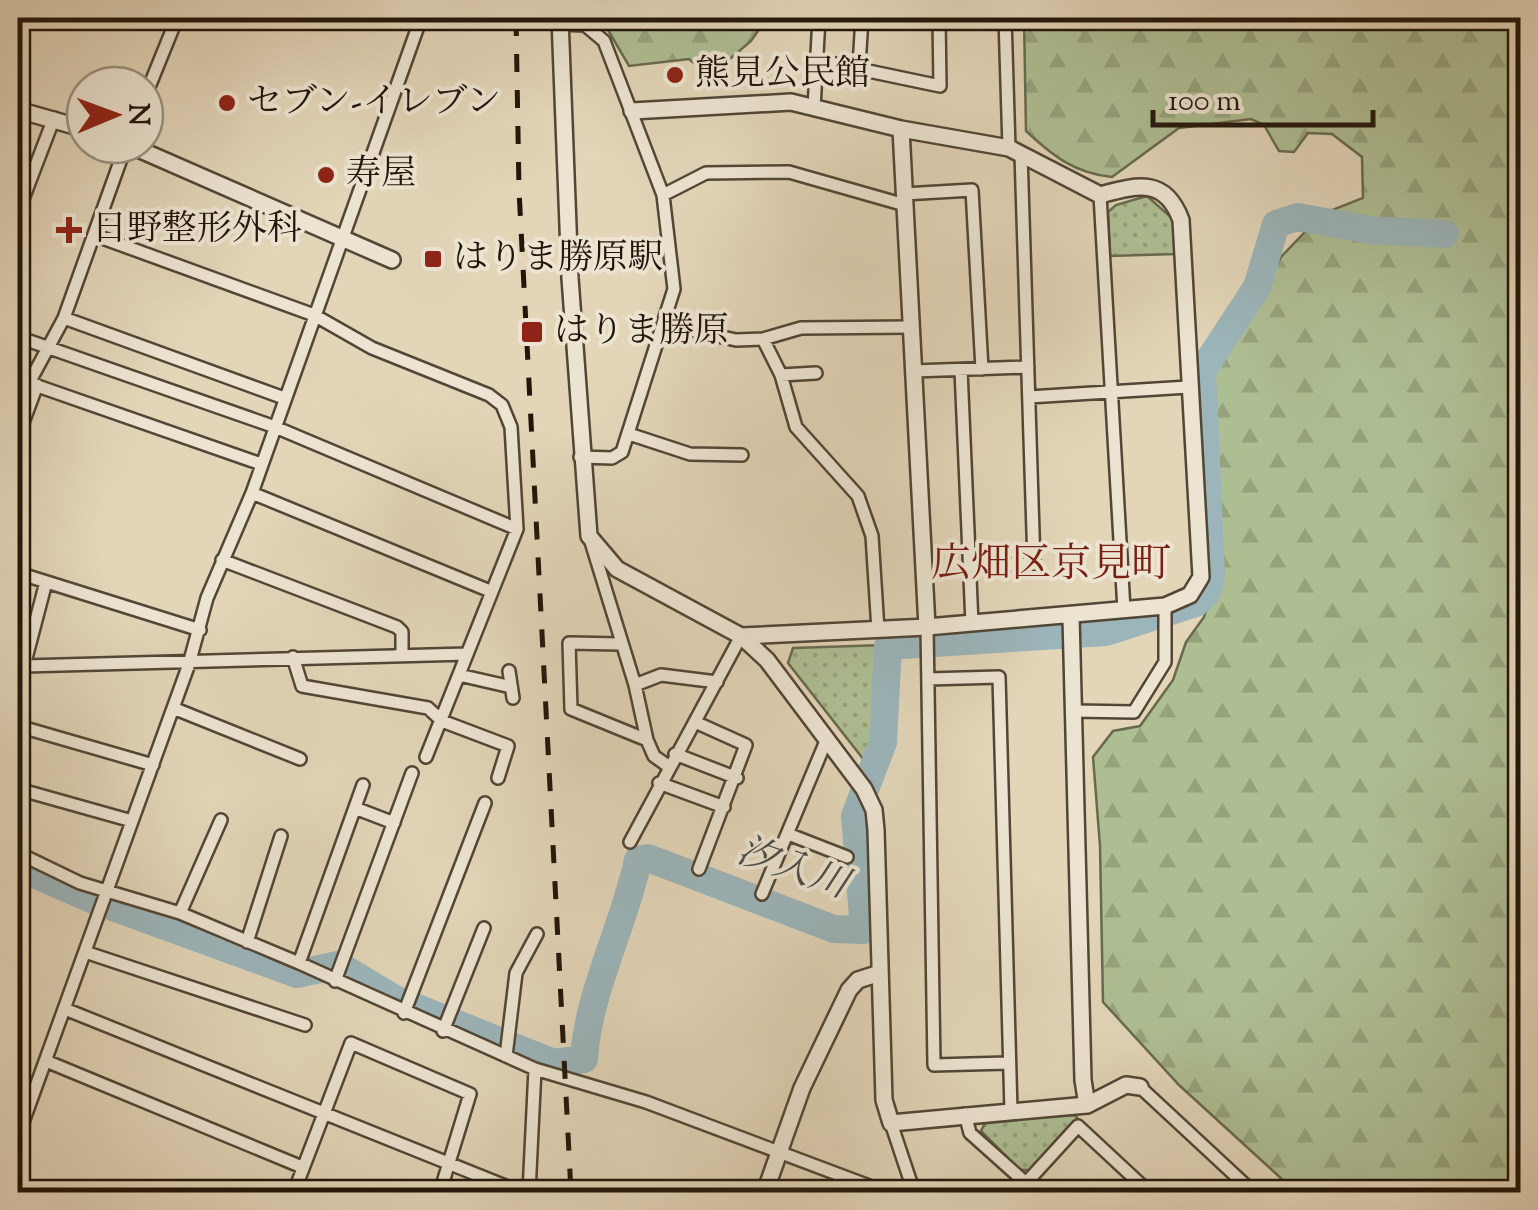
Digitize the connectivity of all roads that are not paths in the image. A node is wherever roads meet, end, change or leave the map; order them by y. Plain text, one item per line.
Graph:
1 (177, 18) edge
2 (421, 18) edge
3 (819, 18) edge
4 (862, 18) edge
5 (939, 18) edge
6 (1005, 18) edge
7 (560, 20) edge
8 (816, 60) junction
9 (158, 65) edge
10 (859, 66) junction
11 (814, 108) junction
12 (18, 110) edge
13 (632, 111) junction
14 (54, 118) junction
15 (65, 122) edge
16 (901, 130) junction
17 (1015, 151) junction
18 (165, 161) edge
19 (120, 165) edge
20 (663, 195) junction
21 (1100, 195) junction
22 (904, 200) junction
23 (18, 212) edge
24 (94, 235) junction
25 (341, 236) junction
26 (392, 260) dead end
27 (314, 315) junction
28 (64, 318) junction
29 (664, 324) junction
30 (911, 328) junction
31 (18, 337) edge
32 (764, 339) junction
33 (46, 345) junction
34 (1028, 367) junction
35 (982, 369) junction
36 (961, 370) junction
37 (914, 371) junction
38 (816, 374) dead end
39 (781, 375) junction
40 (37, 386) junction
41 (1188, 387) junction
42 (1110, 391) junction
43 (1029, 397) junction
44 (284, 398) junction
45 (275, 428) junction
46 (630, 434) junction
47 (18, 436) edge
48 (742, 455) dead end
49 (580, 457) junction
50 (261, 464) junction
51 (252, 492) junction
52 (517, 530) junction
53 (589, 536) junction
54 (222, 560) junction
55 (970, 566) junction
56 (18, 573) edge
57 (46, 582) junction
58 (490, 592) junction
59 (1165, 606) junction
60 (1124, 610) junction
61 (1070, 617) junction
62 (972, 624) junction
63 (927, 627) junction
64 (24, 630) edge
65 (200, 630) junction
66 (878, 630) junction
67 (741, 636) junction
68 (620, 644) junction
69 (402, 653) junction
70 (467, 654) junction
71 (293, 657) junction
72 (190, 664) junction
73 (509, 671) dead end
74 (459, 675) junction
75 (928, 679) junction
76 (717, 682) junction
77 (635, 685) junction
78 (173, 708) junction
79 (1074, 711) junction
80 (442, 721) junction
81 (696, 722) junction
82 (18, 726) edge
83 (647, 740) junction
84 (826, 741) junction
85 (675, 754) junction
86 (426, 758) dead end
87 (300, 760) dead end
88 (152, 765) junction
89 (668, 766) junction
90 (412, 772) dead end
91 (498, 778) dead end
92 (737, 778) junction
93 (659, 783) junction
94 (363, 785) dead end
95 (18, 790) edge
96 (485, 803) dead end
97 (356, 808) junction
98 (724, 808) junction
99 (220, 820) dead end
100 (132, 821) junction
101 (394, 823) junction
102 (788, 834) junction
103 (282, 836) dead end
104 (630, 842) dead end
105 (18, 853) edge
106 (846, 857) dead end
107 (700, 869) dead end
108 (107, 892) junction
109 (762, 894) dead end
110 (180, 913) junction
111 (484, 928) dead end
112 (536, 934) dead end
113 (247, 942) junction
114 (85, 952) junction
115 (299, 962) junction
116 (880, 973) junction
117 (336, 981) junction
118 (65, 1008) junction
119 (404, 1013) junction
120 (305, 1025) dead end
121 (443, 1032) junction
122 (506, 1056) junction
123 (46, 1061) junction
124 (1007, 1064) junction
125 (535, 1070) junction
126 (1140, 1087) joint
127 (1087, 1104) junction
128 (322, 1110) junction
129 (1011, 1112) junction
130 (965, 1114) junction
131 (891, 1123) junction
132 (18, 1136) edge
133 (778, 1150) junction
134 (450, 1163) junction
135 (302, 1166) junction
136 (1240, 1181) junction
137 (1026, 1183) junction
138 (294, 1192) edge
139 (440, 1192) edge
140 (520, 1192) edge
141 (529, 1192) edge
142 (764, 1192) edge
143 (885, 1192) edge
144 (914, 1192) edge
145 (1036, 1192) edge
146 (1149, 1192) edge
147 (1231, 1192) edge
148 (1253, 1192) edge

1 - 9 street
2 - 25 street
3 - 8 street
4 - 10 street
5 - 10 street
6 - 17 street
7 - 13 street
7 - 49 street
8 - 10 street
8 - 11 street
11 - 13 street
11 - 16 street
12 - 14 street
13 - 20 street
14 - 15 street
14 - 23 street
16 - 17 street
16 - 22 street
17 - 21 street
17 - 34 street
18 - 25 street
19 - 24 street
20 - 22 street
20 - 29 street
21 - 41 street
21 - 42 street
22 - 30 street
22 - 35 street
24 - 27 street
24 - 28 street
25 - 26 street
25 - 27 street
27 - 44 street
27 - 52 street
28 - 33 street
28 - 44 street
29 - 32 street
29 - 46 street
30 - 32 street
30 - 37 street
31 - 33 street
32 - 39 street
33 - 40 street
33 - 45 street
34 - 35 street
34 - 43 street
35 - 36 street
36 - 37 street
36 - 55 street
37 - 63 street
38 - 39 street
39 - 66 street
40 - 47 street
40 - 50 street
41 - 42 street
41 - 59 street
42 - 43 street
42 - 60 street
43 - 55 street
44 - 45 street
45 - 50 street
45 - 52 street
46 - 48 street
46 - 49 street
49 - 53 street
50 - 51 street
51 - 54 street
51 - 58 street
52 - 58 street
53 - 67 street
53 - 68 street
54 - 65 street
54 - 69 street
55 - 62 street
56 - 57 street
57 - 64 street
57 - 65 street
58 - 70 street
59 - 60 street
59 - 79 street
60 - 61 street
61 - 62 street
61 - 79 street
62 - 63 street
63 - 66 street
63 - 75 street
64 - 72 street
65 - 72 street
66 - 67 street
67 - 76 street
67 - 84 street
68 - 77 street
68 - 83 street
69 - 70 street
69 - 71 street
70 - 74 street
71 - 72 street
71 - 80 street
72 - 78 street
73 - 74 street
74 - 80 street
75 - 124 street
75 - 124 street
76 - 77 street
76 - 81 street
77 - 83 street
78 - 87 street
78 - 88 street
79 - 127 street
80 - 86 street
80 - 91 street
81 - 85 street
81 - 92 street
82 - 88 street
83 - 89 street
84 - 102 street
84 - 116 street
85 - 89 street
85 - 92 street
88 - 100 street
89 - 93 street
90 - 101 street
92 - 98 street
93 - 98 street
93 - 104 street
94 - 97 street
95 - 100 street
96 - 119 street
97 - 101 street
97 - 115 street
98 - 107 street
99 - 110 street
100 - 108 street
101 - 117 street
102 - 106 street
102 - 109 street
103 - 113 street
105 - 108 street
108 - 110 street
108 - 114 street
110 - 113 street
111 - 121 street
112 - 122 street
113 - 115 street
114 - 118 street
114 - 120 street
115 - 117 street
116 - 131 street
116 - 133 street
117 - 119 street
118 - 123 street
118 - 128 street
119 - 121 street
121 - 122 street
122 - 125 street
123 - 132 street
123 - 135 street
124 - 129 street
125 - 133 street
125 - 141 street
126 - 127 street
126 - 136 street
127 - 129 street
128 - 134 street
128 - 134 street
128 - 135 street
129 - 130 street
130 - 131 street
130 - 137 street
131 - 144 street
133 - 142 street
133 - 143 street
134 - 139 street
134 - 140 street
135 - 138 street
136 - 147 street
136 - 148 street
137 - 145 street
137 - 146 street

